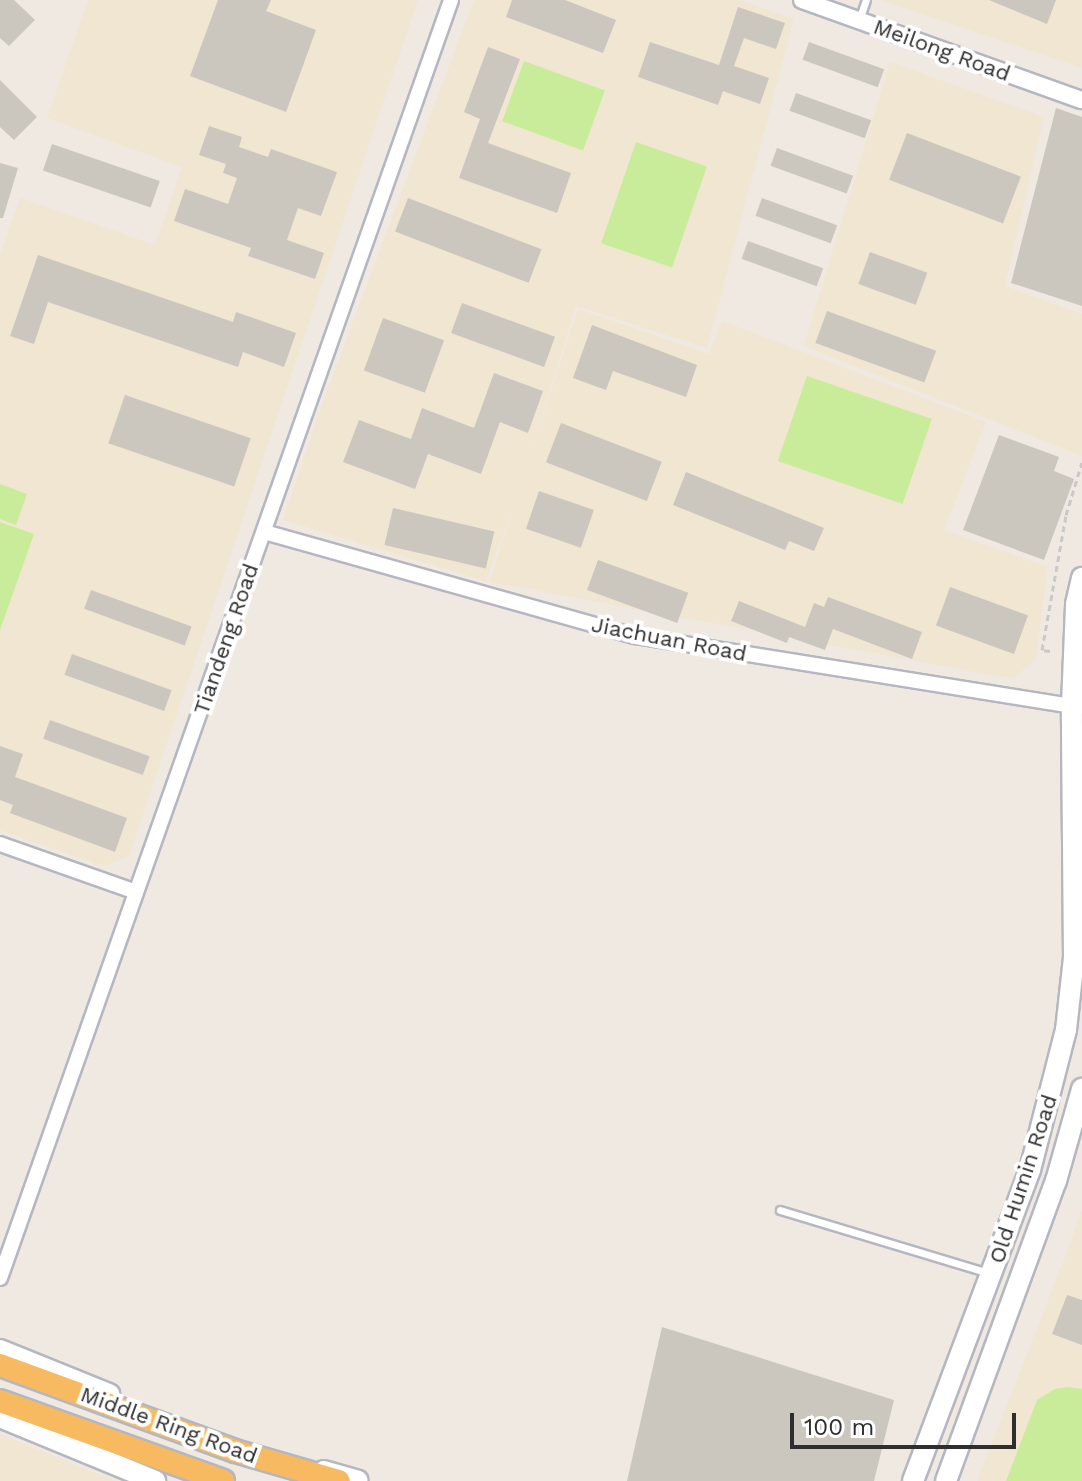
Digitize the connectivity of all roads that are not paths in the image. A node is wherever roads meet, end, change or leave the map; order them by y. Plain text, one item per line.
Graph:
1 (451, 0) edge
2 (802, 0) edge
3 (866, 0) edge
4 (841, 7) edge
5 (859, 20) junction
6 (1082, 100) edge
7 (264, 532) junction
8 (1082, 578) edge
9 (1077, 706) edge
10 (0, 844) edge
11 (136, 892) junction
12 (1082, 1089) edge
13 (780, 1210) dead end
14 (991, 1273) junction
15 (0, 1278) edge
16 (0, 1350) edge
17 (0, 1365) edge
18 (0, 1401) edge
19 (0, 1417) edge
20 (155, 1481) edge
21 (223, 1481) edge
22 (339, 1481) edge
23 (358, 1481) edge
24 (913, 1481) edge
25 (946, 1481) edge

1 - 7 street, Tiandeng Road
2 - 4 street, Meilong Road
3 - 5 lane
4 - 5 street, Meilong Road
5 - 6 street, Meilong Road
7 - 9 street, Jiachuan Road
7 - 11 street, Tiandeng Road
8 - 9 main road, Old Humin Road
9 - 14 main road, Old Humin Road
10 - 11 street
11 - 15 street, Tiandeng Road
12 - 25 main road, Old Humin Road
13 - 14 lane
14 - 24 main road, Old Humin Road
16 - 23 main road
17 - 22 highway, Middle Ring Road
18 - 21 highway, Middle Ring Road
19 - 20 main road

